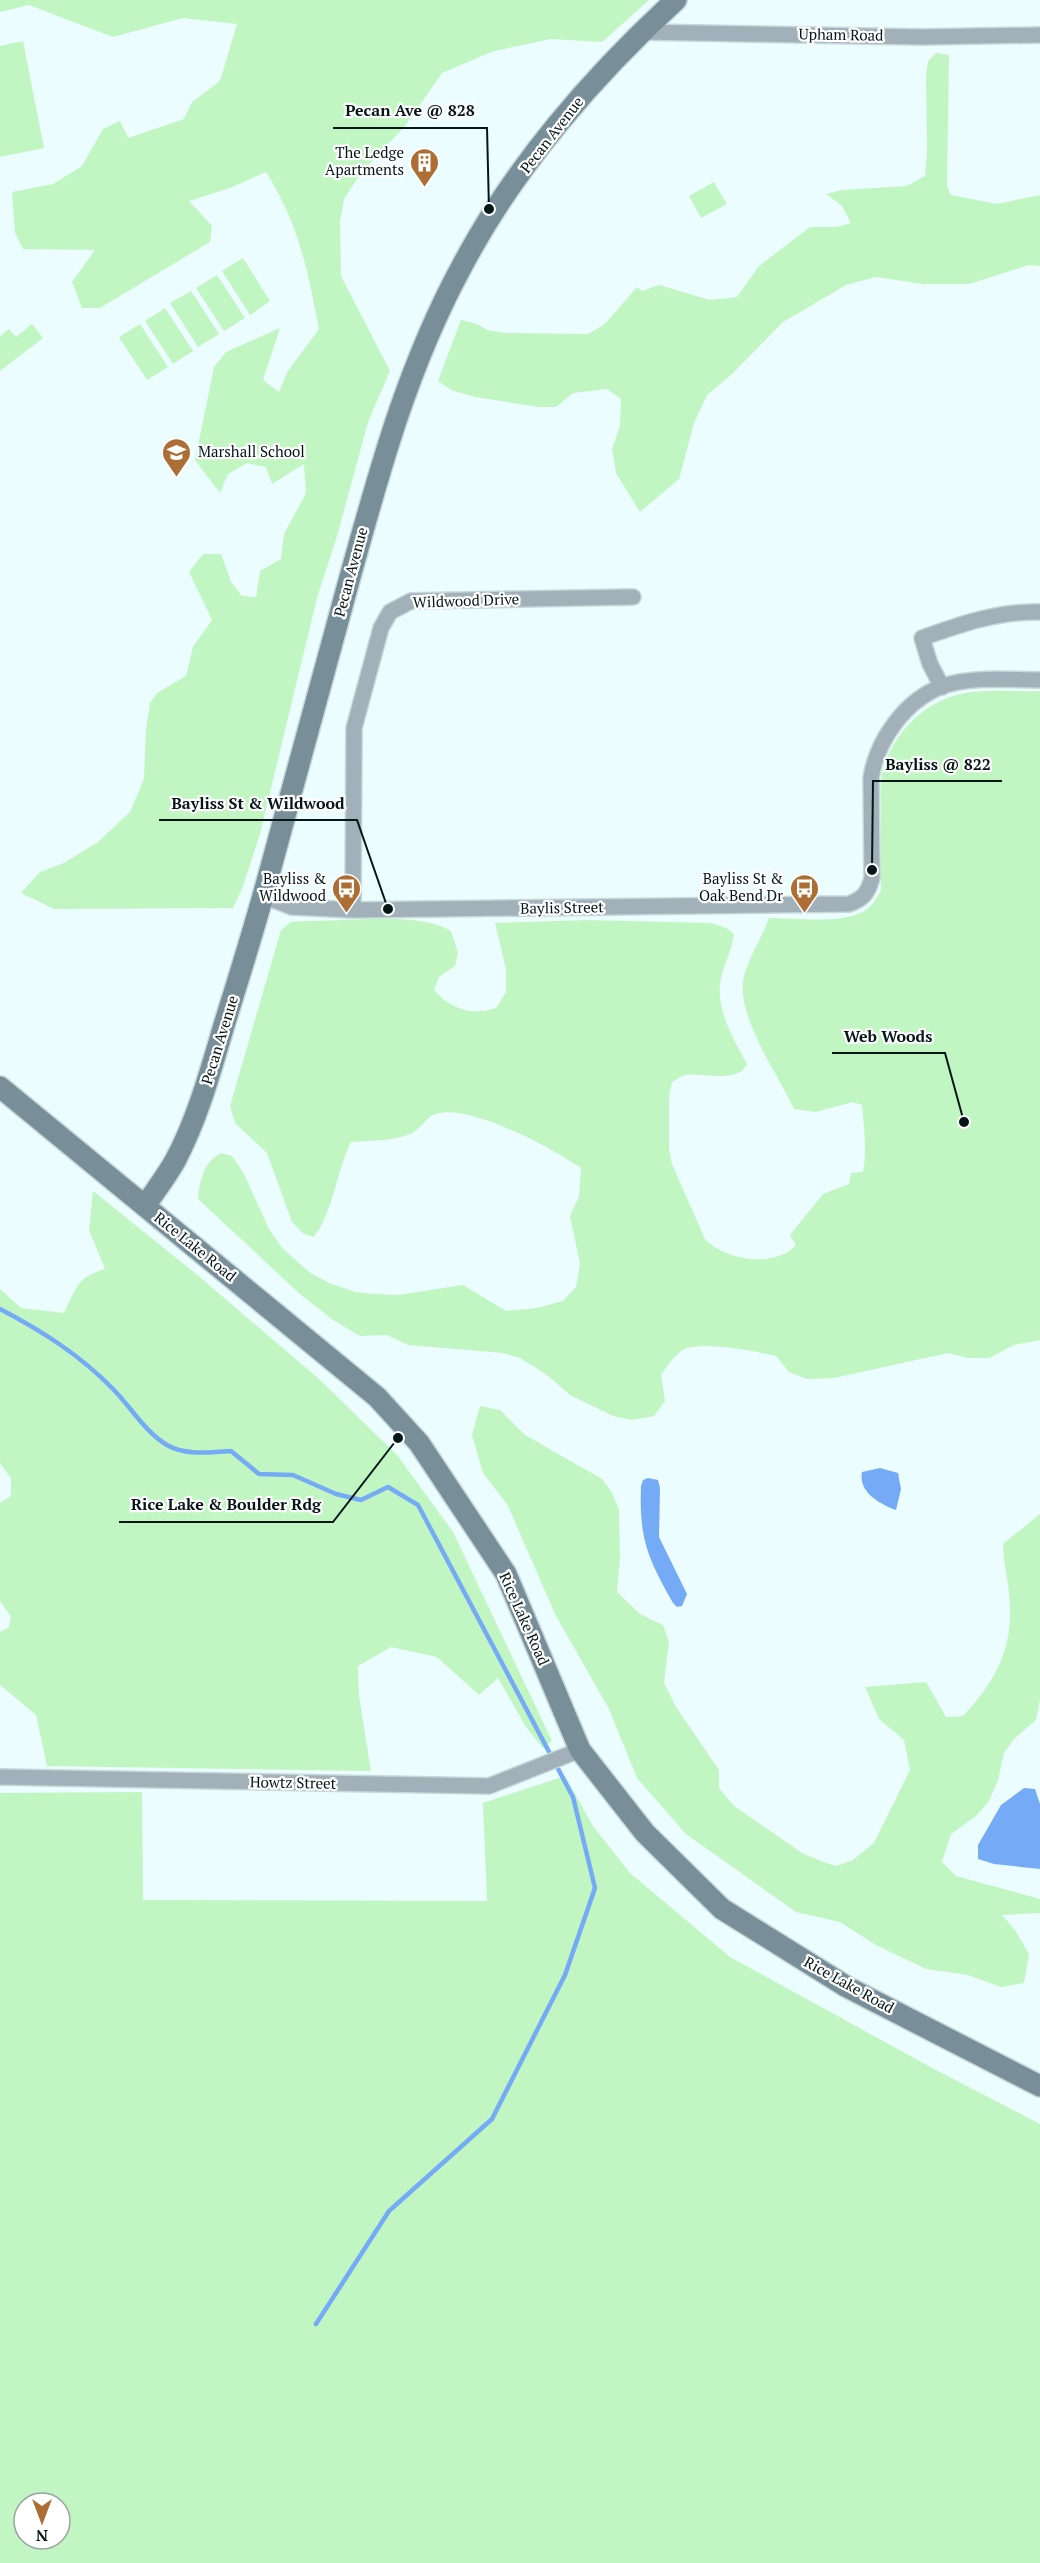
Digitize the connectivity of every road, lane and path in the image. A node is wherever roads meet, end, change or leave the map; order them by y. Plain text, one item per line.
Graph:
1 (676, 0) edge
2 (641, 32) junction
3 (1040, 35) edge
4 (633, 597) dead end
5 (1040, 612) edge
6 (1040, 680) edge
7 (942, 687) junction
8 (263, 896) junction
9 (353, 910) junction
10 (0, 1087) edge
11 (145, 1206) junction
12 (580, 1750) junction
13 (0, 1777) edge
14 (1040, 2086) edge

1 - 2 main road, Pecan Avenue
2 - 3 street, Upham Road
2 - 8 main road, Pecan Avenue
4 - 9 street, Wildwood Drive
5 - 7 street
6 - 7 street
7 - 9 street, Baylis Street
8 - 9 street, Baylis Street
8 - 11 main road, Pecan Avenue
10 - 11 main road, Rice Lake Road
11 - 12 main road, Rice Lake Road
12 - 13 street, Howtz Street
12 - 14 main road, Rice Lake Road

